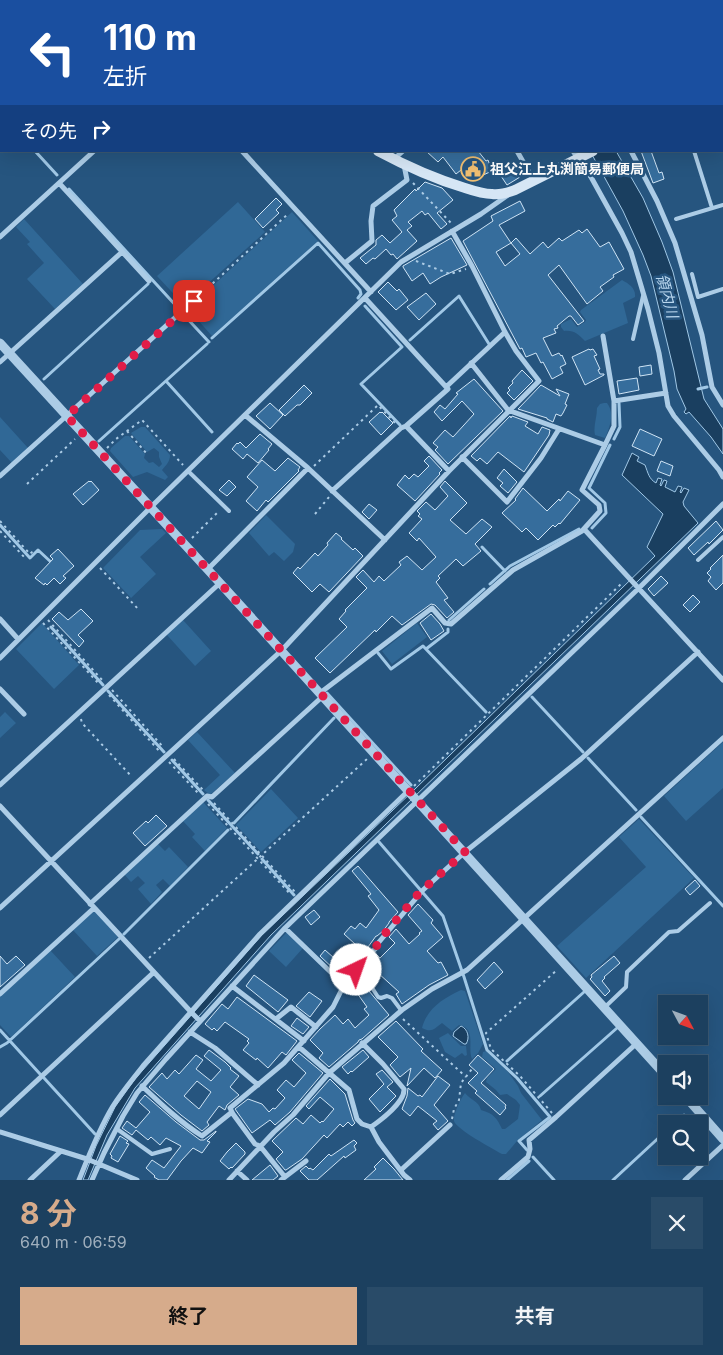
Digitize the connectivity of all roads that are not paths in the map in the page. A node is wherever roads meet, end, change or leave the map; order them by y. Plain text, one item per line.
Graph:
1 (93, 152) edge
2 (243, 152) edge
3 (380, 152) edge
4 (402, 152) edge
5 (518, 152) edge
6 (590, 152) edge
7 (632, 152) edge
8 (694, 152) edge
9 (577, 156) edge
10 (393, 159) junction
11 (404, 165) junction
12 (534, 181) junction
13 (58, 184) junction
14 (515, 190) junction
15 (723, 205) edge
16 (712, 208) junction
17 (676, 219) dead end
18 (454, 230) junction
19 (0, 237) edge
20 (122, 252) junction
21 (345, 264) junction
22 (692, 274) dead end
23 (149, 281) dead end
24 (723, 289) edge
25 (371, 292) junction
26 (644, 294) junction
27 (365, 298) junction
28 (179, 314) road end
29 (505, 332) junction
30 (603, 336) dead end
31 (633, 339) dead end
32 (0, 342) edge
33 (10, 354) junction
34 (0, 362) edge
35 (471, 364) junction
36 (446, 387) junction
37 (666, 393) junction
38 (614, 401) junction
39 (723, 405) edge
40 (508, 410) junction
41 (245, 415) junction
42 (67, 416) junction
43 (403, 427) junction
44 (560, 429) junction
45 (605, 445) junction
46 (462, 457) junction
47 (309, 469) junction
48 (188, 471) junction
49 (449, 471) junction
50 (0, 476) edge
51 (723, 477) edge
52 (333, 491) junction
53 (723, 504) edge
54 (151, 507) junction
55 (229, 511) dead end
56 (584, 528) junction
57 (723, 537) edge
58 (386, 540) junction
59 (698, 560) dead end
60 (208, 569) junction
61 (220, 583) junction
62 (637, 586) junction
63 (0, 620) edge
64 (18, 639) junction
65 (282, 650) junction
66 (698, 652) junction
67 (0, 658) edge
68 (723, 680) edge
69 (0, 689) edge
70 (321, 694) junction
71 (24, 714) dead end
72 (723, 738) edge
73 (0, 785) edge
74 (413, 795) junction
75 (0, 806) edge
76 (465, 852) junction
77 (51, 861) junction
78 (710, 903) dead end
79 (92, 906) junction
80 (0, 908) edge
81 (524, 918) junction
82 (285, 928) junction
83 (356, 970) junction
84 (154, 972) junction
85 (344, 985) junction
86 (232, 986) junction
87 (0, 994) edge
88 (604, 1007) junction
89 (399, 1012) junction
90 (192, 1013) junction
91 (276, 1019) junction
92 (199, 1020) junction
93 (316, 1027) junction
94 (190, 1032) junction
95 (304, 1041) junction
96 (362, 1043) junction
97 (637, 1043) junction
98 (299, 1047) junction
99 (658, 1067) edge
100 (329, 1073) junction
101 (258, 1085) junction
102 (142, 1086) junction
103 (693, 1105) edge
104 (232, 1112) junction
105 (0, 1115) edge
106 (450, 1125) road end
107 (371, 1127) junction
108 (116, 1129) junction
109 (0, 1132) edge
110 (723, 1139) edge
111 (723, 1145) edge
112 (260, 1146) junction
113 (170, 1149) dead end
114 (61, 1151) junction
115 (88, 1160) junction
116 (306, 1161) dead end
117 (98, 1164) junction
118 (400, 1170) junction
119 (237, 1171) junction
120 (283, 1178) edge
121 (30, 1180) edge
122 (78, 1180) edge
123 (92, 1180) edge
124 (137, 1180) edge
125 (229, 1180) edge
126 (247, 1180) edge
127 (410, 1180) edge
128 (501, 1180) edge
129 (685, 1180) edge

1 - 13 street
2 - 21 street
3 - 10 main road
4 - 10 street
5 - 12 street
6 - 9 main road
7 - 39 street
8 - 16 lane
9 - 12 main road
9 - 26 street
10 - 11 main road
11 - 14 main road
11 - 21 street
12 - 14 main road
13 - 19 street
13 - 20 street
14 - 18 street
15 - 16 lane
16 - 17 lane
18 - 25 street
18 - 29 street
20 - 23 street
20 - 33 street
21 - 25 street
22 - 24 lane
25 - 27 street
26 - 31 lane
26 - 37 street
27 - 36 street
27 - 41 street
28 - 42 street
29 - 35 street
29 - 40 street
30 - 38 street
32 - 33 street
33 - 34 street
33 - 42 street
35 - 36 street
35 - 40 street
36 - 43 street
37 - 38 street
37 - 51 street
38 - 45 street
40 - 44 street
40 - 46 street
41 - 47 street
41 - 48 street
42 - 50 street
42 - 54 street
43 - 49 street
43 - 52 street
44 - 45 street
44 - 46 street
45 - 56 street
46 - 49 street
47 - 52 street
47 - 60 street
48 - 54 street
48 - 55 lane
49 - 58 street
52 - 58 street
53 - 62 street
54 - 60 street
54 - 64 street
56 - 62 street
56 - 70 street
57 - 59 lane
58 - 65 street
60 - 61 street
61 - 65 street
61 - 73 street
62 - 66 street
62 - 74 street
63 - 64 street
64 - 67 street
65 - 70 street
65 - 77 street
66 - 68 street
66 - 76 street
69 - 71 street
70 - 74 street
70 - 79 street
72 - 81 street
74 - 76 street
74 - 82 street
74 - 90 street
75 - 77 street
76 - 81 street
76 - 83 street
77 - 79 street
77 - 80 street
78 - 88 lane
79 - 84 street
79 - 87 street
81 - 88 street
81 - 89 street
82 - 85 street
82 - 86 street
83 - 85 street
83 - 89 lane
84 - 90 street
84 - 105 street
85 - 93 street
86 - 91 street
86 - 92 street
88 - 97 street
89 - 96 street
90 - 92 street
90 - 115 street
91 - 93 street
91 - 95 street
92 - 94 street
93 - 95 street
94 - 101 street
94 - 102 street
95 - 98 street
96 - 100 street
96 - 107 street
97 - 99 street
97 - 128 street
98 - 100 street
98 - 101 street
100 - 107 street
100 - 112 street
101 - 104 street
102 - 104 street
102 - 108 street
103 - 110 street
104 - 112 street
106 - 118 street
107 - 118 street
108 - 113 lane
108 - 117 street
109 - 114 street
111 - 129 street
112 - 119 street
112 - 120 street
114 - 115 street
114 - 121 street
115 - 117 street
115 - 122 street
116 - 120 street
117 - 123 street
117 - 124 street
118 - 127 street
119 - 125 street
119 - 126 street

